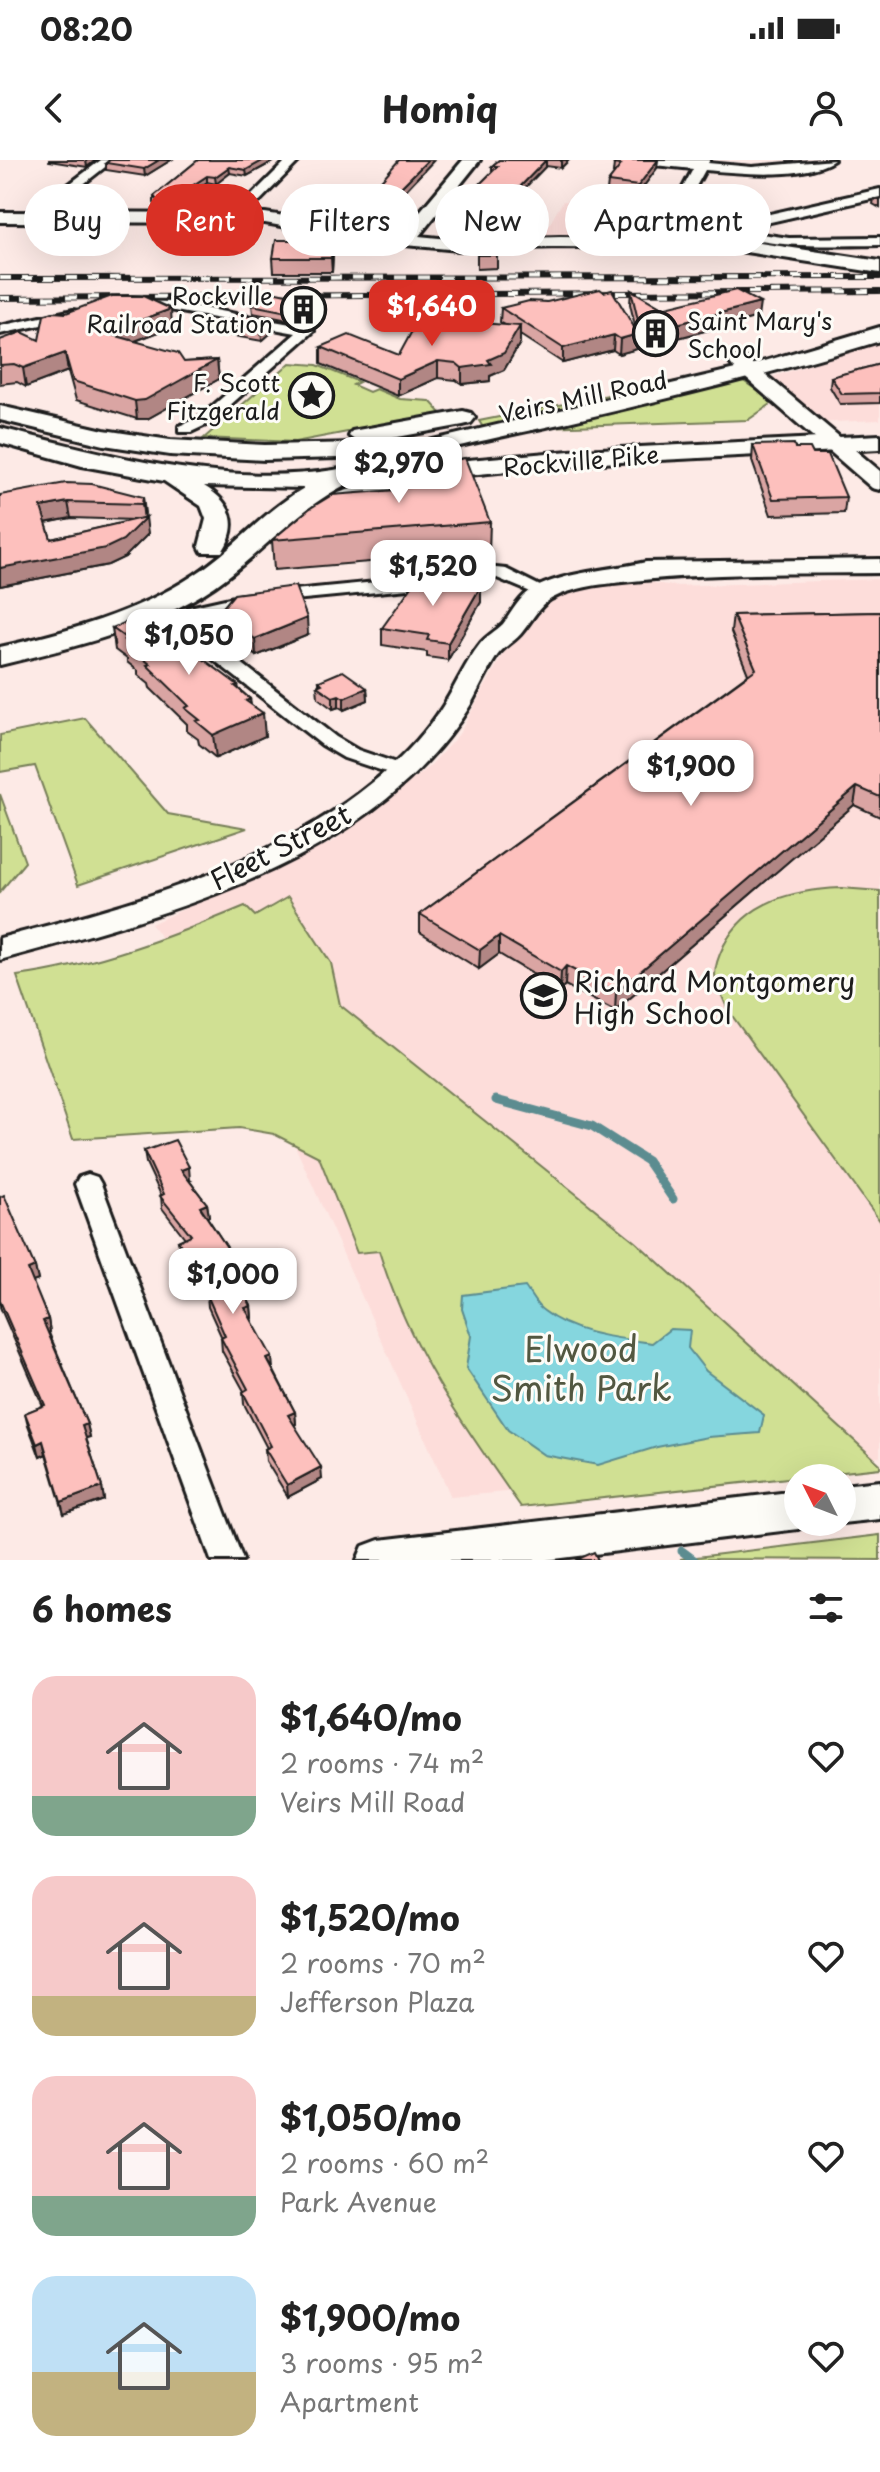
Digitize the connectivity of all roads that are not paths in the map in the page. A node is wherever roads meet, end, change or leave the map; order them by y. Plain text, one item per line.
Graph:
1 (108, 160) edge
2 (294, 160) edge
3 (472, 160) edge
4 (644, 160) edge
5 (828, 160) edge
6 (702, 163) edge
7 (77, 184) edge
8 (691, 184) edge
9 (264, 190) edge
10 (880, 193) edge
11 (0, 217) edge
12 (24, 217) edge
13 (419, 224) edge
14 (771, 224) edge
15 (771, 240) edge
16 (419, 241) edge
17 (880, 241) edge
18 (771, 242) edge
19 (565, 243) edge
20 (771, 246) edge
21 (880, 253) edge
22 (880, 267) edge
23 (122, 306) edge
24 (86, 311) edge
25 (880, 319) edge
26 (0, 330) edge
27 (880, 334) edge
28 (747, 368) junction
29 (526, 408) junction
30 (0, 413) edge
31 (880, 426) edge
32 (185, 429) dead end
33 (0, 432) edge
34 (827, 437) junction
35 (880, 442) edge
36 (549, 445) junction
37 (428, 447) junction
38 (282, 453) junction
39 (376, 457) junction
40 (343, 469) junction
41 (470, 469) junction
42 (168, 476) junction
43 (300, 481) junction
44 (880, 483) edge
45 (212, 546) junction
46 (880, 566) edge
47 (204, 581) junction
48 (532, 593) junction
49 (171, 617) junction
50 (73, 639) junction
51 (0, 641) edge
52 (0, 656) edge
53 (401, 771) junction
54 (0, 949) edge
55 (88, 1184) dead end
56 (880, 1500) edge
57 (856, 1503) edge
58 (784, 1512) edge
59 (227, 1560) edge
60 (379, 1560) edge

1 - 7 street
2 - 9 street
3 - 13 street
4 - 6 street
5 - 6 street
6 - 8 street
10 - 14 street
11 - 12 street
15 - 17 street
16 - 19 street
18 - 21 main road
20 - 22 main road
23 - 32 street
24 - 26 street
25 - 28 main road, Veirs Mill Road
27 - 28 main road, Veirs Mill Road
28 - 29 main road, Veirs Mill Road
28 - 34 street
28 - 37 main road, Veirs Mill Road
29 - 38 main road
29 - 39 main road, Veirs Mill Road
30 - 38 main road
31 - 34 main road, Rockville Pike
33 - 40 main road
33 - 42 main road, Rockville Pike
34 - 35 main road, Rockville Pike
34 - 36 main road, Rockville Pike
34 - 41 main road, Rockville Pike
34 - 44 street
36 - 37 main road, Rockville Pike
36 - 39 main road
37 - 39 main road, Veirs Mill Road
37 - 40 main road
38 - 39 main road
39 - 40 main road, Veirs Mill Road
39 - 43 main road
40 - 41 main road, Rockville Pike
40 - 43 main road, Rockville Pike
40 - 47 main road, Veirs Mill Road
41 - 47 main road
42 - 43 main road, Rockville Pike
42 - 45 main road
43 - 45 main road
45 - 51 main road
46 - 48 street
47 - 50 main road, Veirs Mill Road
48 - 49 street
48 - 53 street, Fleet Street
49 - 50 street
49 - 53 street
50 - 52 main road, Veirs Mill Road
53 - 54 street, Fleet Street
55 - 59 street
56 - 57 street
58 - 60 street

